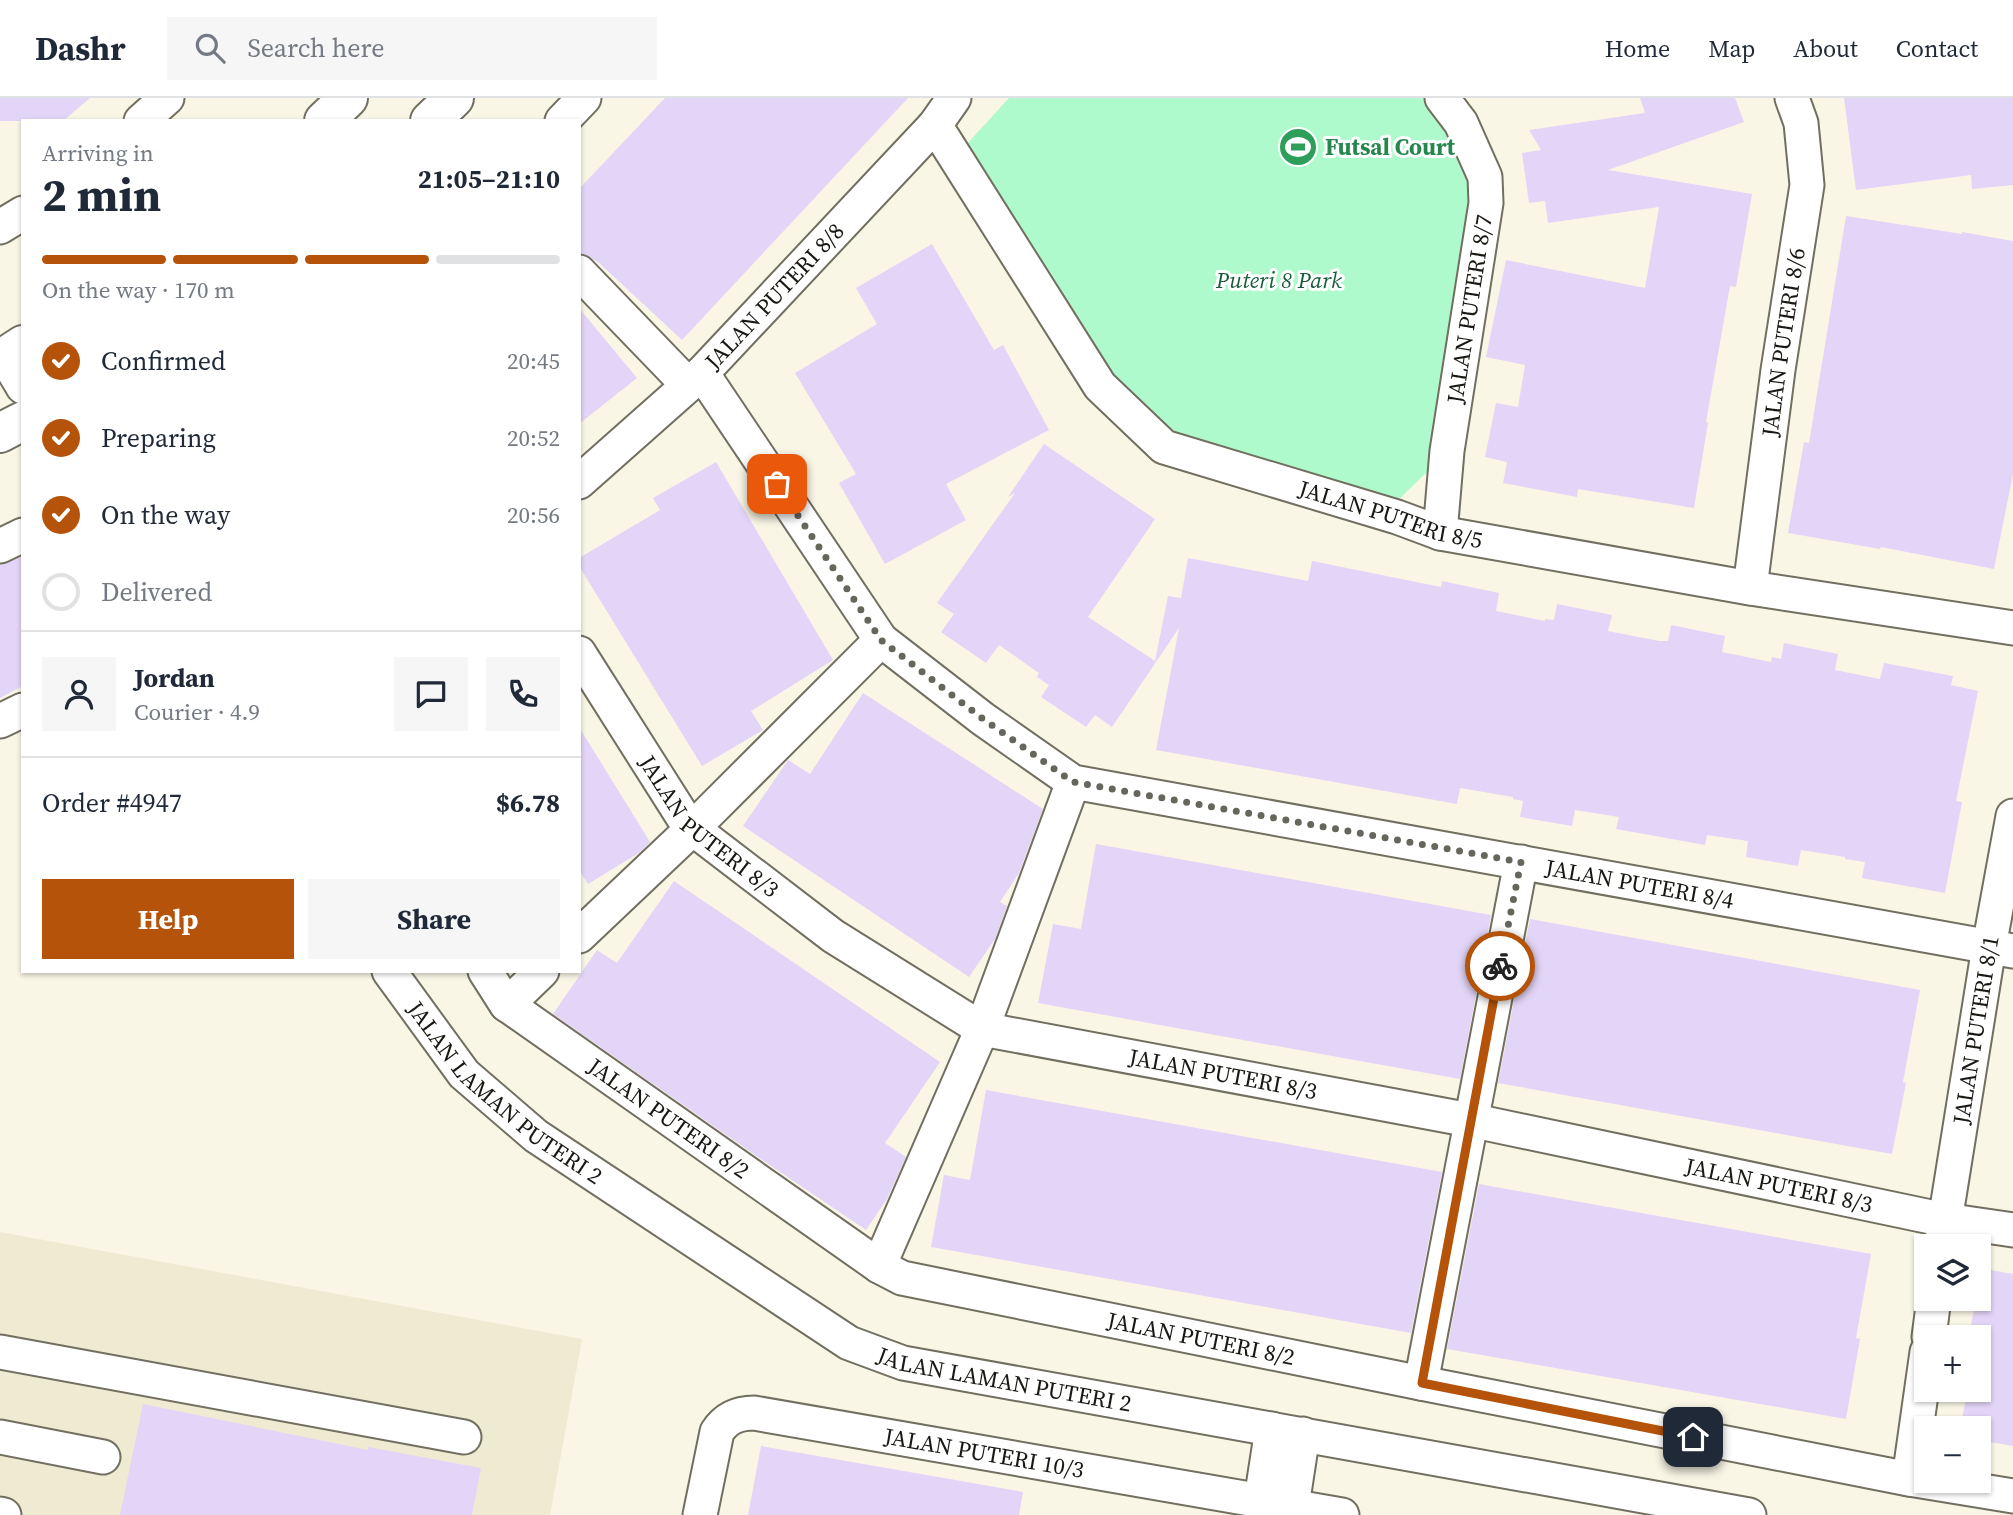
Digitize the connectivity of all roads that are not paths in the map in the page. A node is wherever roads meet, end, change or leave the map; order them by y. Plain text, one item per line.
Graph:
1 (167, 98) edge
2 (348, 98) edge
3 (454, 98) edge
4 (584, 98) edge
5 (954, 98) edge
6 (1442, 98) edge
7 (1791, 98) edge
8 (144, 119) edge
9 (326, 119) edge
10 (432, 119) edge
11 (564, 119) edge
12 (935, 125) junction
13 (21, 214) edge
14 (0, 227) edge
15 (581, 274) edge
16 (695, 379) junction
17 (21, 422) edge
18 (0, 433) edge
19 (581, 480) edge
20 (1440, 533) junction
21 (21, 536) edge
22 (0, 547) edge
23 (1750, 588) junction
24 (2013, 628) edge
25 (881, 640) junction
26 (581, 656) edge
27 (21, 710) edge
28 (0, 721) edge
29 (1073, 782) junction
30 (2013, 816) edge
31 (693, 828) junction
32 (1521, 862) junction
33 (581, 934) edge
34 (2001, 949) edge
35 (389, 973) edge
36 (486, 973) edge
37 (540, 973) edge
38 (507, 1004) junction
39 (982, 1029) junction
40 (1470, 1120) junction
41 (2013, 1230) edge
42 (1943, 1233) edge
43 (879, 1266) junction
44 (0, 1352) edge
45 (1422, 1383) junction
46 (1920, 1402) edge
47 (1288, 1431) junction
48 (0, 1437) edge
49 (464, 1437) dead end
50 (103, 1457) dead end
51 (1909, 1479) junction
52 (2013, 1496) edge
53 (1274, 1509) edge
54 (700, 1515) edge
55 (1342, 1515) edge
56 (1749, 1515) edge

1 - 8 street
2 - 9 main road
3 - 10 main road
4 - 11 street
5 - 12 street, JALAN PUTERI 8/8
6 - 20 street, JALAN PUTERI 8/7
7 - 23 street, JALAN PUTERI 8/6
12 - 16 street, JALAN PUTERI 8/8
12 - 20 street, JALAN PUTERI 8/5
13 - 14 street
15 - 16 street, JALAN PUTERI 8/4
16 - 19 street, JALAN PUTERI 8/8
16 - 25 street, JALAN PUTERI 8/4
17 - 18 main road
20 - 23 street, JALAN PUTERI 8/5
21 - 22 street
23 - 24 street, JALAN PUTERI 8/5
25 - 29 street, JALAN PUTERI 8/4
25 - 31 street
26 - 31 street, JALAN PUTERI 8/3
27 - 28 street
29 - 32 street, JALAN PUTERI 8/4
29 - 39 street
30 - 34 street, JALAN PUTERI 8/1
31 - 33 street
31 - 39 street, JALAN PUTERI 8/3
32 - 34 street, JALAN PUTERI 8/4
32 - 40 street
34 - 42 street, JALAN PUTERI 8/1
35 - 47 street, JALAN LAMAN PUTERI 2
36 - 38 street, JALAN PUTERI 8/2
37 - 38 street
38 - 43 street, JALAN PUTERI 8/2
39 - 40 street, JALAN PUTERI 8/3
39 - 43 street
40 - 42 street, JALAN PUTERI 8/3
40 - 45 street
41 - 42 street, JALAN PUTERI 8/3
43 - 45 street, JALAN PUTERI 8/2
44 - 49 street
45 - 51 street, JALAN PUTERI 8/2
46 - 51 street
47 - 53 street
47 - 56 street, JALAN LAMAN PUTERI 2
48 - 50 street
51 - 52 street, JALAN PUTERI 8/2
53 - 54 street, JALAN PUTERI 10/3
53 - 55 street, JALAN PUTERI 10/3

